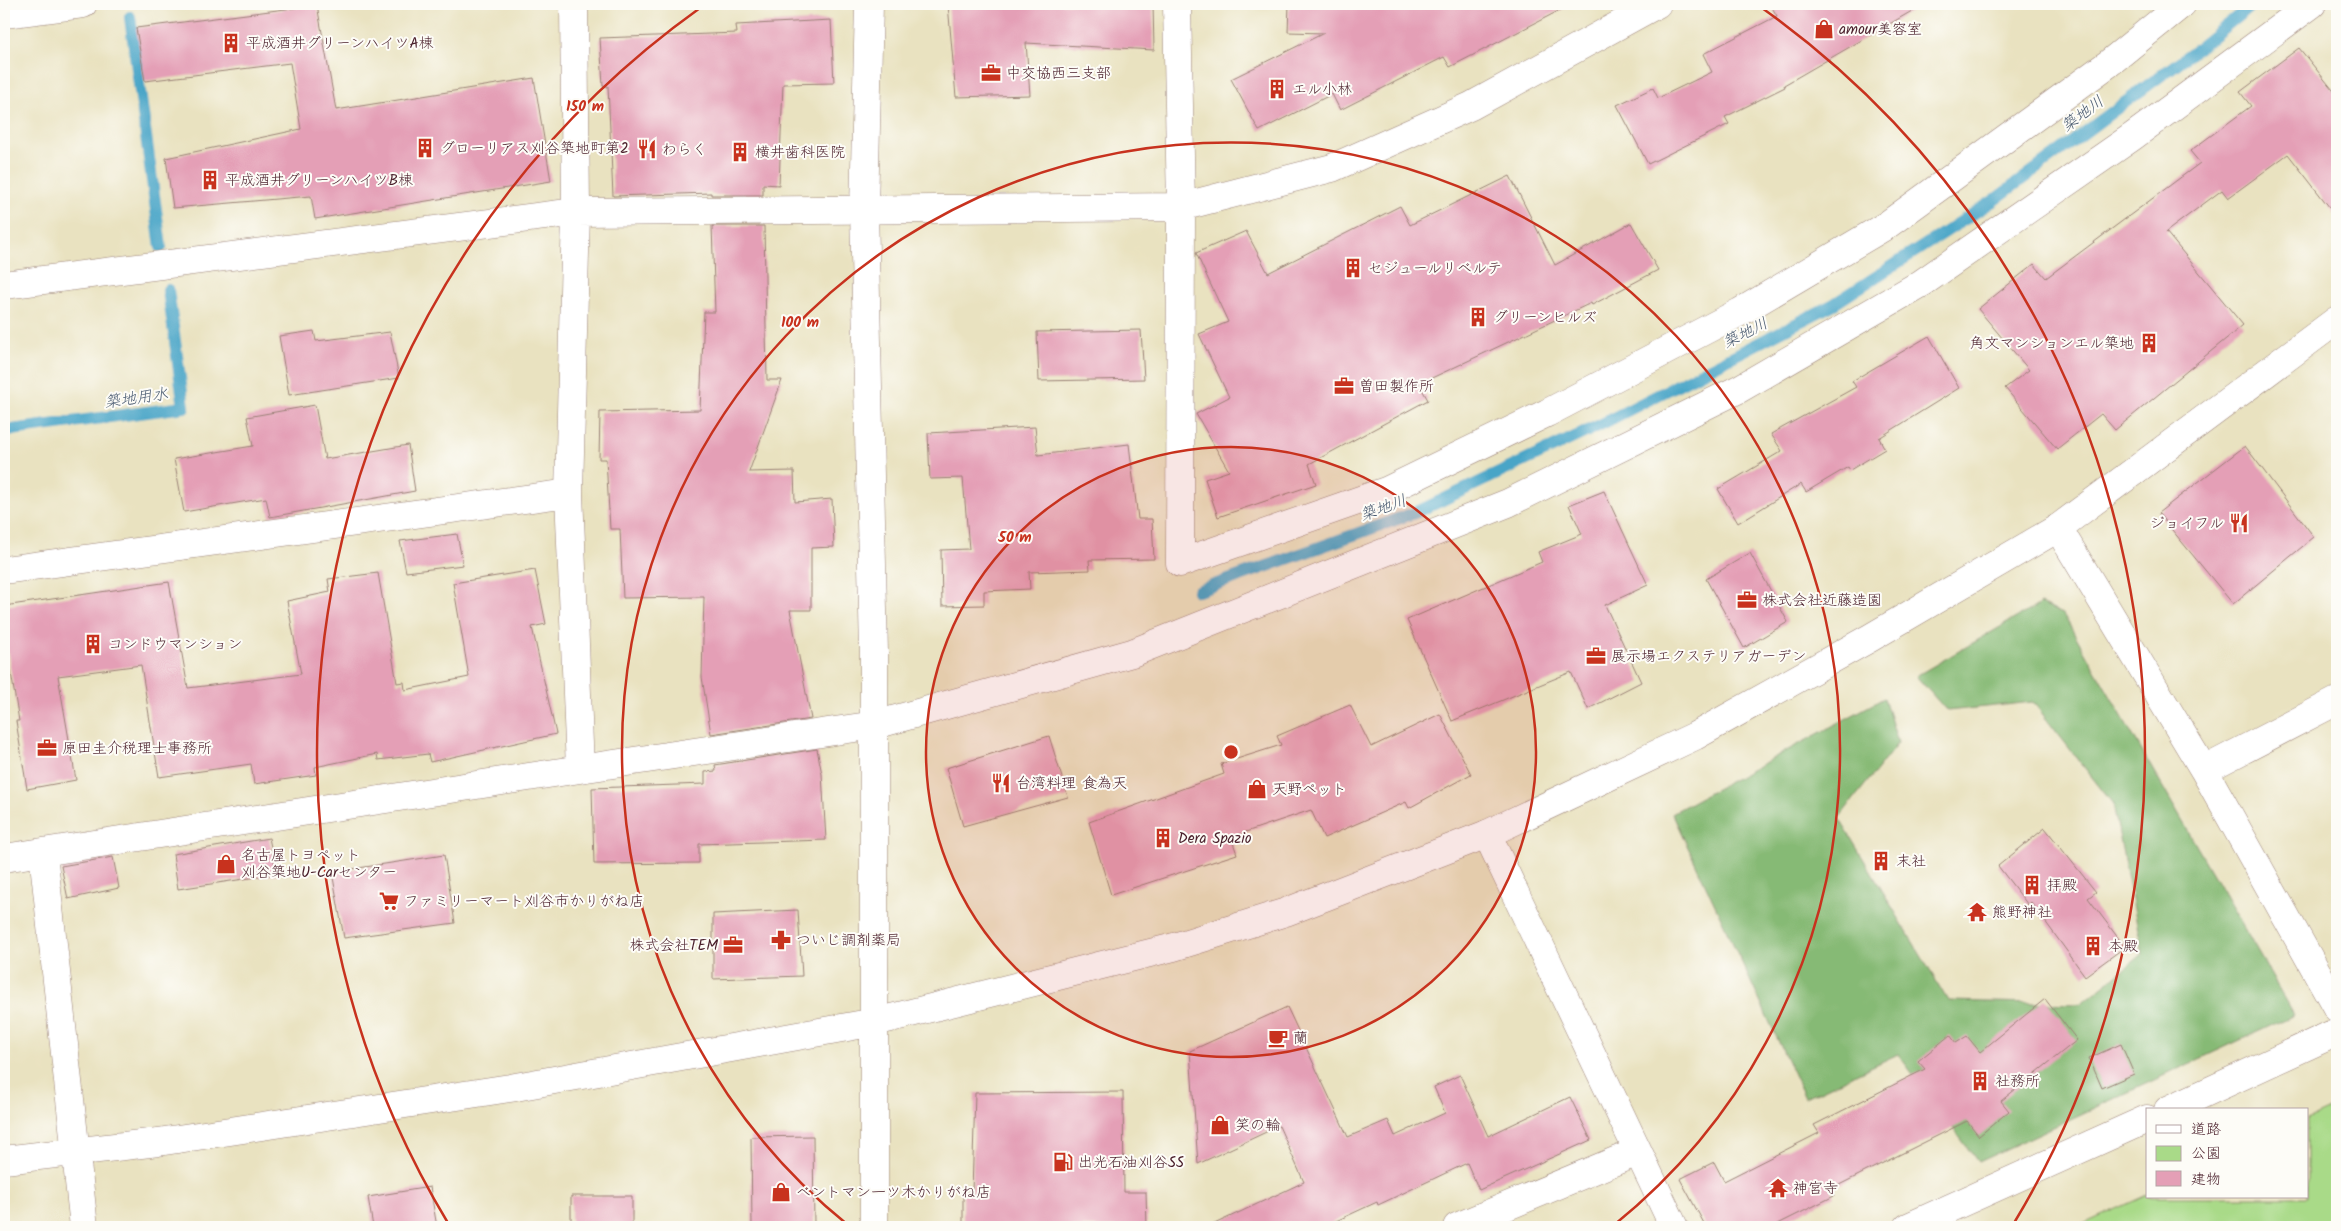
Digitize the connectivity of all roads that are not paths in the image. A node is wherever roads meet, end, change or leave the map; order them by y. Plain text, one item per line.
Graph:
1 (84, 4) edge
2 (574, 4) edge
3 (870, 4) edge
4 (1176, 4) edge
5 (1657, 4) edge
6 (2182, 4) edge
7 (2312, 4) edge
8 (4, 14) edge
9 (1181, 207) junction
10 (864, 209) junction
11 (576, 212) junction
12 (4, 285) edge
13 (2337, 320) edge
14 (569, 493) junction
15 (2058, 528) junction
16 (4, 570) edge
17 (2337, 701) edge
18 (875, 726) junction
19 (580, 769) junction
20 (2204, 770) junction
21 (1487, 834) junction
22 (43, 853) junction
23 (4, 858) edge
24 (2337, 1008) edge
25 (874, 1022) junction
26 (2337, 1032) edge
27 (2172, 1108) edge
28 (2146, 1119) edge
29 (75, 1151) junction
30 (1637, 1152) junction
31 (4, 1160) edge
32 (84, 1227) edge
33 (874, 1227) edge
34 (1457, 1227) edge
35 (1674, 1227) edge
36 (1908, 1227) edge

1 - 8 street
2 - 11 street
3 - 10 street
4 - 9 street
5 - 9 street
6 - 9 street
7 - 18 street
9 - 10 street
10 - 11 street
10 - 18 street
11 - 12 street
11 - 14 street
13 - 15 street
14 - 16 street
14 - 19 street
15 - 20 street
15 - 21 street
17 - 20 street
18 - 19 street
18 - 25 street
19 - 22 street
20 - 24 street
21 - 25 street
21 - 30 street
22 - 23 street
22 - 29 street
25 - 29 street
25 - 33 street
26 - 27 street
28 - 36 street
29 - 31 street
29 - 32 street
30 - 34 street
30 - 35 street

